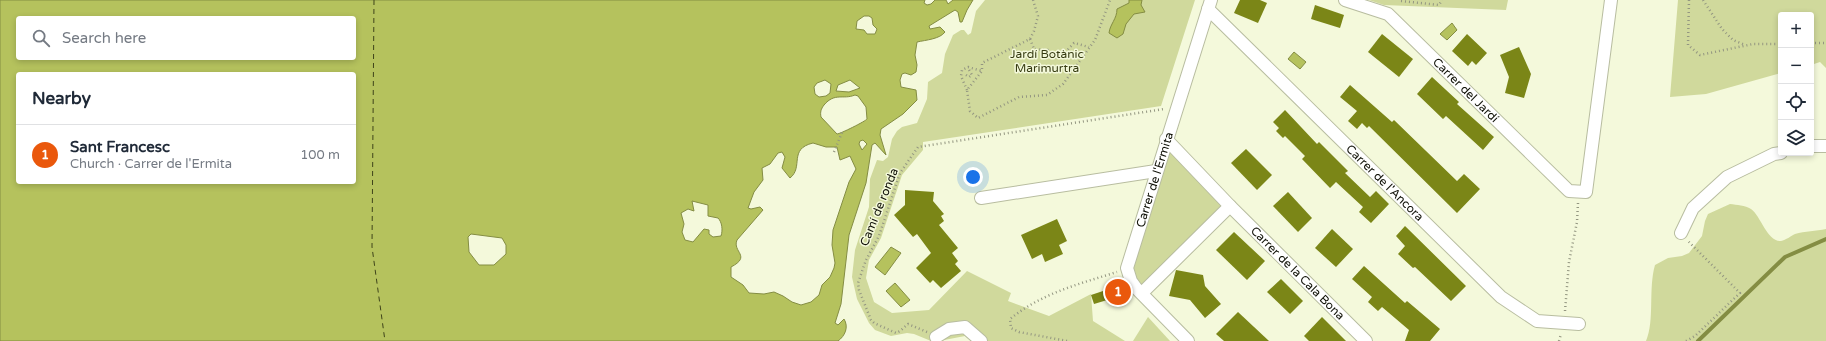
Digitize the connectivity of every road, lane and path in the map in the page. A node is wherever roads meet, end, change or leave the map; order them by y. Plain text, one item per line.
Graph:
1 (1033, 0) edge
2 (1110, 0) edge
3 (1346, 0) edge
4 (1401, 0) edge
5 (1442, 0) edge
6 (1611, 0) edge
7 (1689, 0) edge
8 (1703, 0) edge
9 (1210, 4) edge
10 (1030, 39) junction
11 (1826, 43) edge
12 (1778, 44) edge
13 (1814, 44) edge
14 (1747, 45) junction
15 (1089, 47) junction
16 (968, 67) junction
17 (982, 72) junction
18 (966, 75) dead end
19 (967, 90) junction
20 (1166, 102) dead end
21 (843, 130) dead end
22 (1166, 139) junction
23 (1814, 146) edge
24 (1826, 146) edge
25 (834, 152) dead end
26 (1778, 153) edge
27 (1156, 171) junction
28 (1578, 192) junction
29 (982, 198) dead end
30 (1230, 206) junction
31 (1681, 233) dead end
32 (1698, 251) dead end
33 (1112, 273) dead end
34 (1142, 293) junction
35 (1566, 310) dead end
36 (1579, 324) dead end
37 (1561, 334) dead end
38 (936, 337) joint
39 (981, 341) edge
40 (1067, 341) edge
41 (1188, 341) edge
42 (1366, 341) edge
43 (1559, 341) edge
44 (1686, 341) edge

1 - 10 path
2 - 15 path
3 - 28 street, Carrer del Jardí
4 - 5 path
6 - 28 street
7 - 14 path
8 - 14 path
9 - 22 street, Carrer de l'Ermita
9 - 36 street, Carrer de l'Ancora
10 - 15 path
10 - 17 path
11 - 13 path
12 - 14 path
15 - 19 path
16 - 17 path
16 - 18 path
16 - 19 path
17 - 19 path
20 - 38 path, Camí de ronda
21 - 25 path
22 - 27 street, Carrer de l'Ermita
22 - 30 street, Carrer de la Cala Bona
23 - 24 street
26 - 31 street
27 - 29 street
27 - 34 street, Carrer de l'Ermita
28 - 35 path
30 - 34 street
30 - 42 street, Carrer de la Cala Bona
32 - 44 path
33 - 40 path
34 - 41 street, Carrer de l'Ermita
37 - 43 path
38 - 39 street

